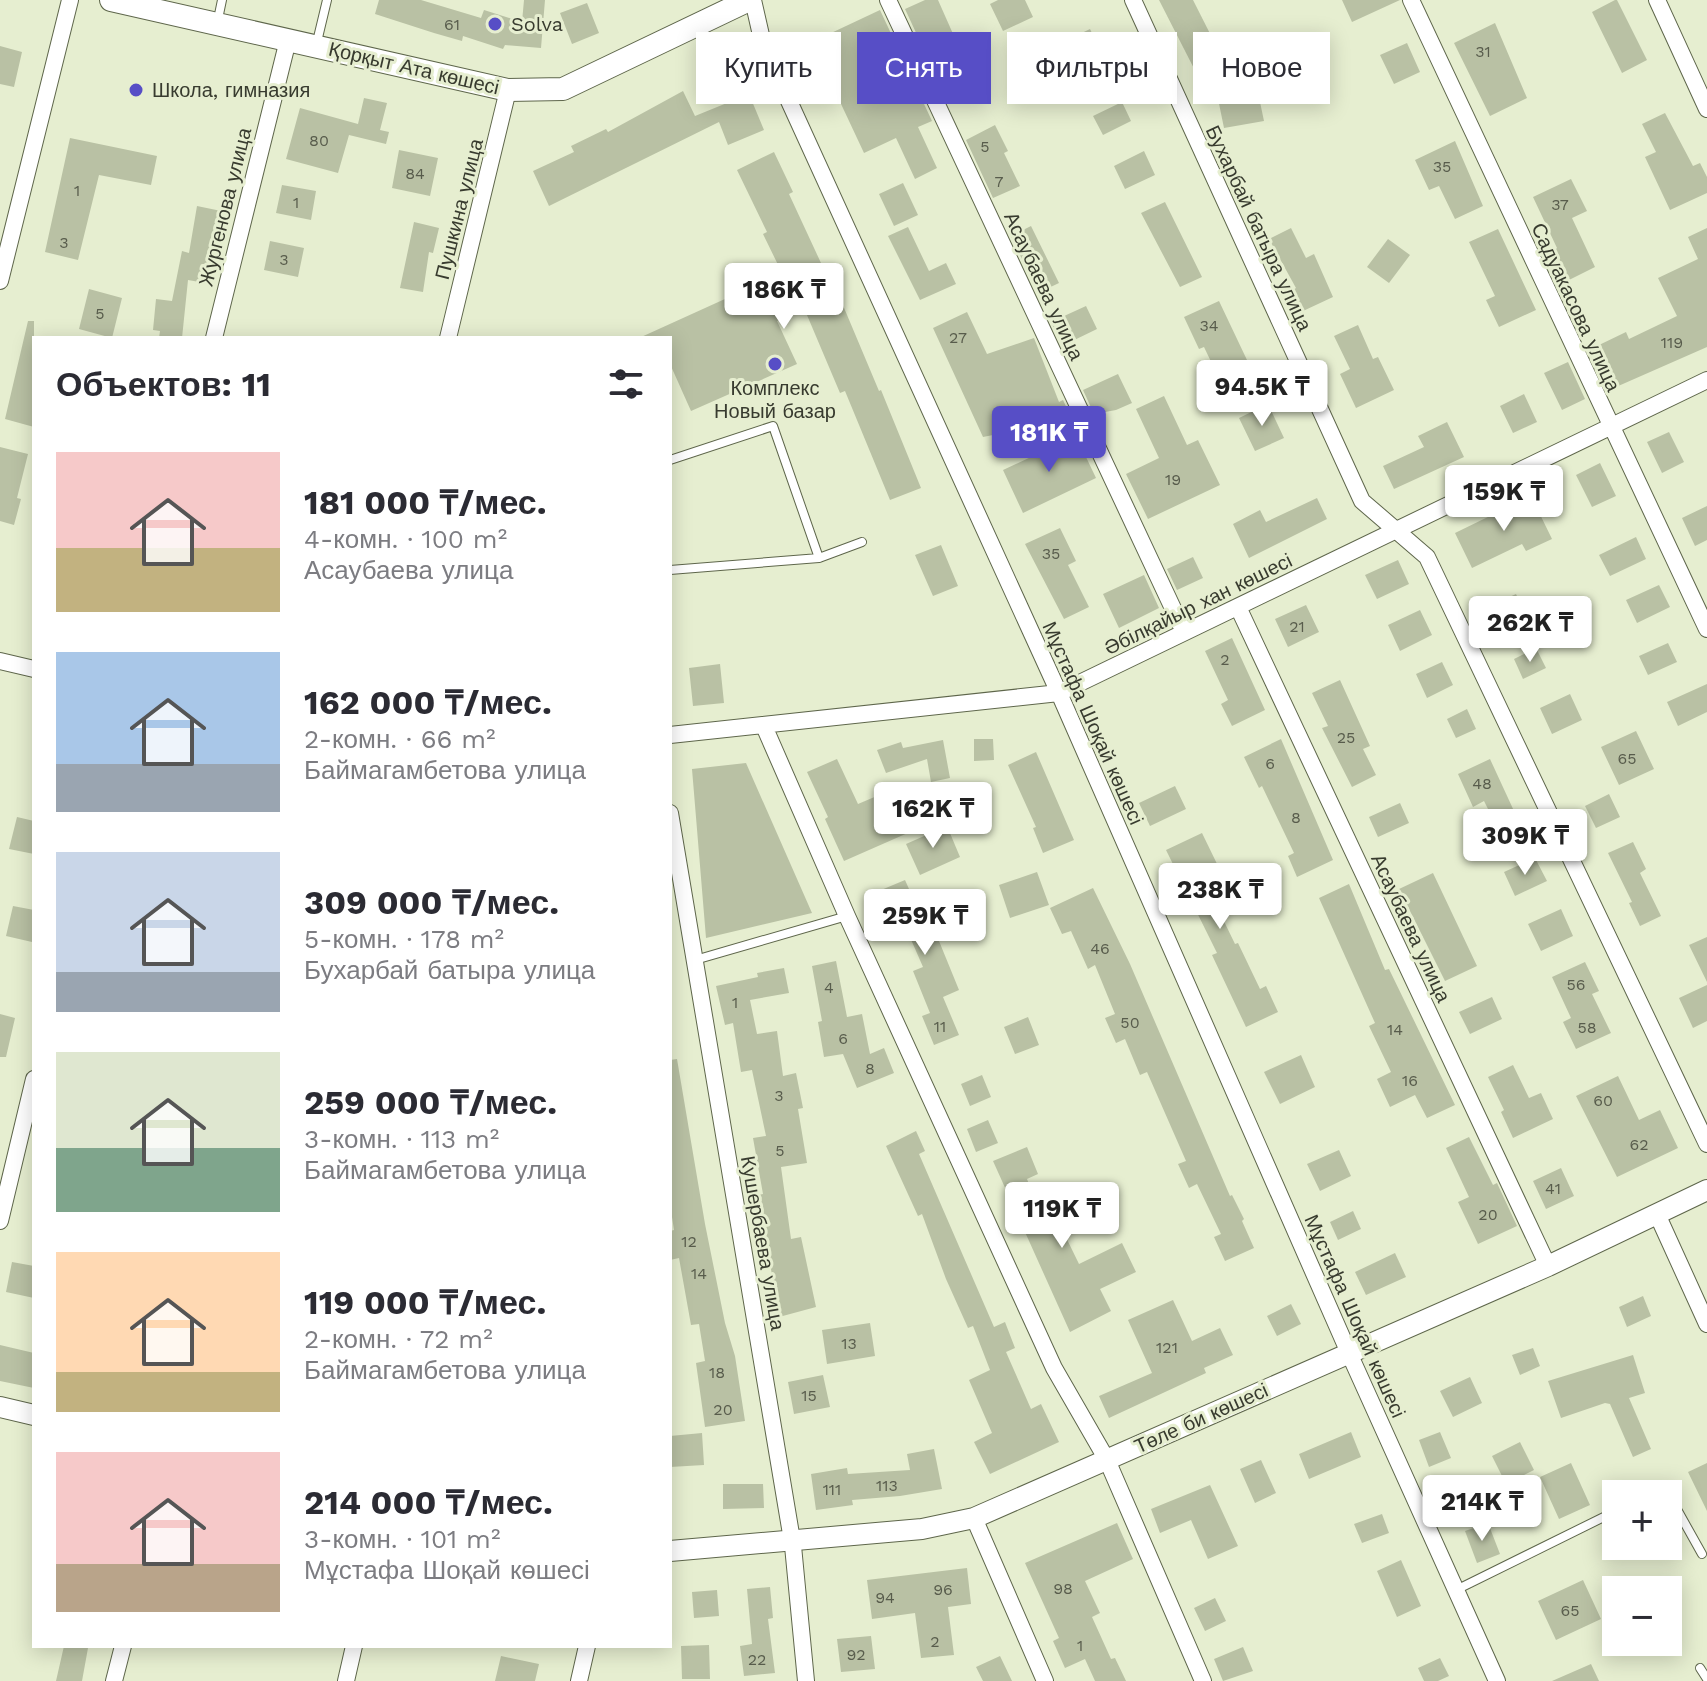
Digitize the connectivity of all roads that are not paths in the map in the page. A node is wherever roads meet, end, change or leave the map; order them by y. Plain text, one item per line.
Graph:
1 (70, 0) edge
2 (111, 0) edge
3 (222, 0) edge
4 (327, 0) edge
5 (751, 0) edge
6 (888, 0) edge
7 (1133, 0) edge
8 (1411, 0) edge
9 (1657, 0) edge
10 (217, 24) junction
11 (288, 40) junction
12 (316, 46) junction
13 (508, 90) junction
14 (1707, 109) edge
15 (0, 281) edge
16 (214, 336) edge
17 (448, 336) edge
18 (1707, 380) edge
19 (1610, 427) junction
20 (672, 459) edge
21 (1395, 530) junction
22 (862, 542) dead end
23 (819, 558) junction
24 (672, 570) edge
25 (1238, 607) junction
26 (1707, 629) edge
27 (1184, 632) junction
28 (0, 661) edge
29 (32, 669) edge
30 (1059, 693) junction
31 (764, 726) junction
32 (672, 735) edge
33 (672, 825) edge
34 (847, 916) junction
35 (695, 960) junction
36 (32, 1087) edge
37 (1707, 1144) edge
38 (1707, 1190) edge
39 (1657, 1214) junction
40 (0, 1221) edge
41 (1548, 1266) junction
42 (1707, 1324) edge
43 (1349, 1353) junction
44 (0, 1407) edge
45 (32, 1415) edge
46 (1107, 1460) junction
47 (974, 1518) junction
48 (1602, 1518) edge
49 (1682, 1518) edge
50 (792, 1542) junction
51 (672, 1551) edge
52 (1702, 1554) dead end
53 (1456, 1590) junction
54 (122, 1648) edge
55 (354, 1648) edge
56 (587, 1648) edge
57 (1700, 1668) dead end
58 (1707, 1679) edge
59 (114, 1681) edge
60 (346, 1681) edge
61 (579, 1681) edge
62 (806, 1681) edge
63 (1045, 1681) edge
64 (1203, 1681) edge
65 (1497, 1681) edge

1 - 15 street
2 - 10 main road, Қорқыт Ата көшесі
3 - 10 lane
4 - 12 lane
5 - 13 main road, Қорқыт Ата көшесі
5 - 30 street, Мұстафа Шоқай көшесі
6 - 27 street, Асаубаева улица
7 - 21 street, Бухарбай батыра улица
8 - 19 street, Садуакасова улица
9 - 14 street
10 - 11 main road, Қорқыт Ата көшесі
11 - 12 main road, Қорқыт Ата көшесі
11 - 16 street, Жургенова улица
12 - 13 main road, Қорқыт Ата көшесі
13 - 17 street, Пушкина улица
18 - 19 street, Әбілқайыр хан көшесі
19 - 21 street, Әбілқайыр хан көшесі
19 - 26 street, Садуакасова улица
20 - 23 lane
21 - 25 street, Әбілқайыр хан көшесі
21 - 37 street, Бухарбай батыра улица
22 - 23 lane
23 - 24 lane
25 - 27 street, Әбілқайыр хан көшесі
25 - 41 street, Асаубаева улица
27 - 30 street, Әбілқайыр хан көшесі
28 - 29 street
30 - 31 street, Әбілқайыр хан көшесі
30 - 43 street, Мұстафа Шоқай көшесі
31 - 32 street, Әбілқайыр хан көшесі
31 - 34 street
33 - 35 street, Кушербаева улица
34 - 35 lane
34 - 46 street
35 - 50 street, Кушербаева улица
36 - 40 street
38 - 39 street, Төле би көшесі
39 - 41 street, Төле би көшесі
39 - 42 street
41 - 43 street, Төле би көшесі
43 - 46 street, Төле би көшесі
43 - 53 street, Мұстафа Шоқай көшесі
44 - 45 street
46 - 47 street, Төле би көшесі
46 - 64 street
47 - 50 street, Төле би көшесі
47 - 63 street
48 - 53 lane
49 - 52 lane
50 - 51 street, Төле би көшесі
50 - 62 street, Кушербаева улица
53 - 65 street, Мұстафа Шоқай көшесі
54 - 59 street
55 - 60 street
56 - 61 street
57 - 58 lane

